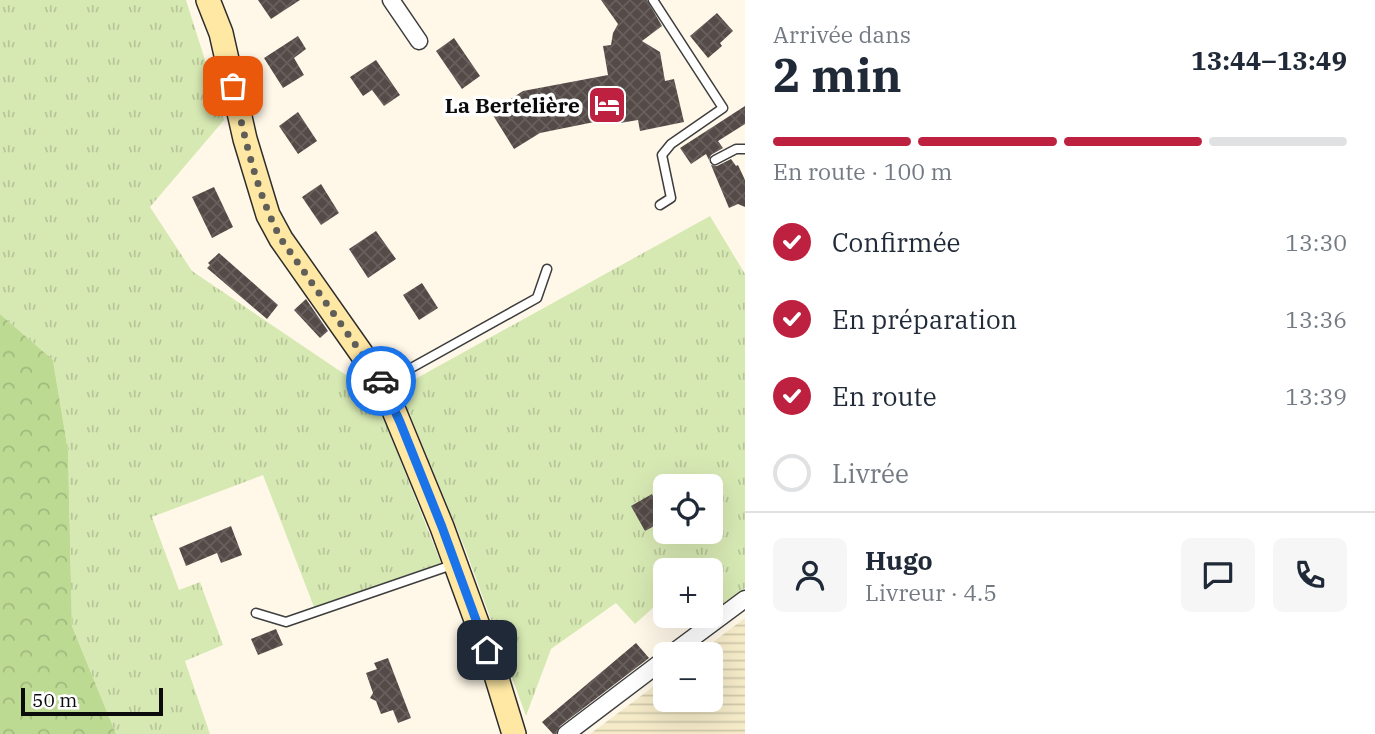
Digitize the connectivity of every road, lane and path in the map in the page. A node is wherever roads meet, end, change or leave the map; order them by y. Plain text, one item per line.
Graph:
1 (208, 0) edge
2 (391, 0) edge
3 (653, 0) edge
4 (419, 41) dead end
5 (745, 149) edge
6 (715, 160) dead end
7 (660, 205) dead end
8 (547, 269) dead end
9 (383, 384) junction
10 (455, 564) junction
11 (745, 599) edge
12 (256, 613) dead end
13 (687, 642) edge
14 (653, 668) edge
15 (514, 734) edge
16 (566, 734) edge

1 - 9 street
2 - 4 street
3 - 7 lane
5 - 6 lane
8 - 9 lane
9 - 10 street
10 - 12 lane
10 - 15 street
11 - 13 street
14 - 16 street

